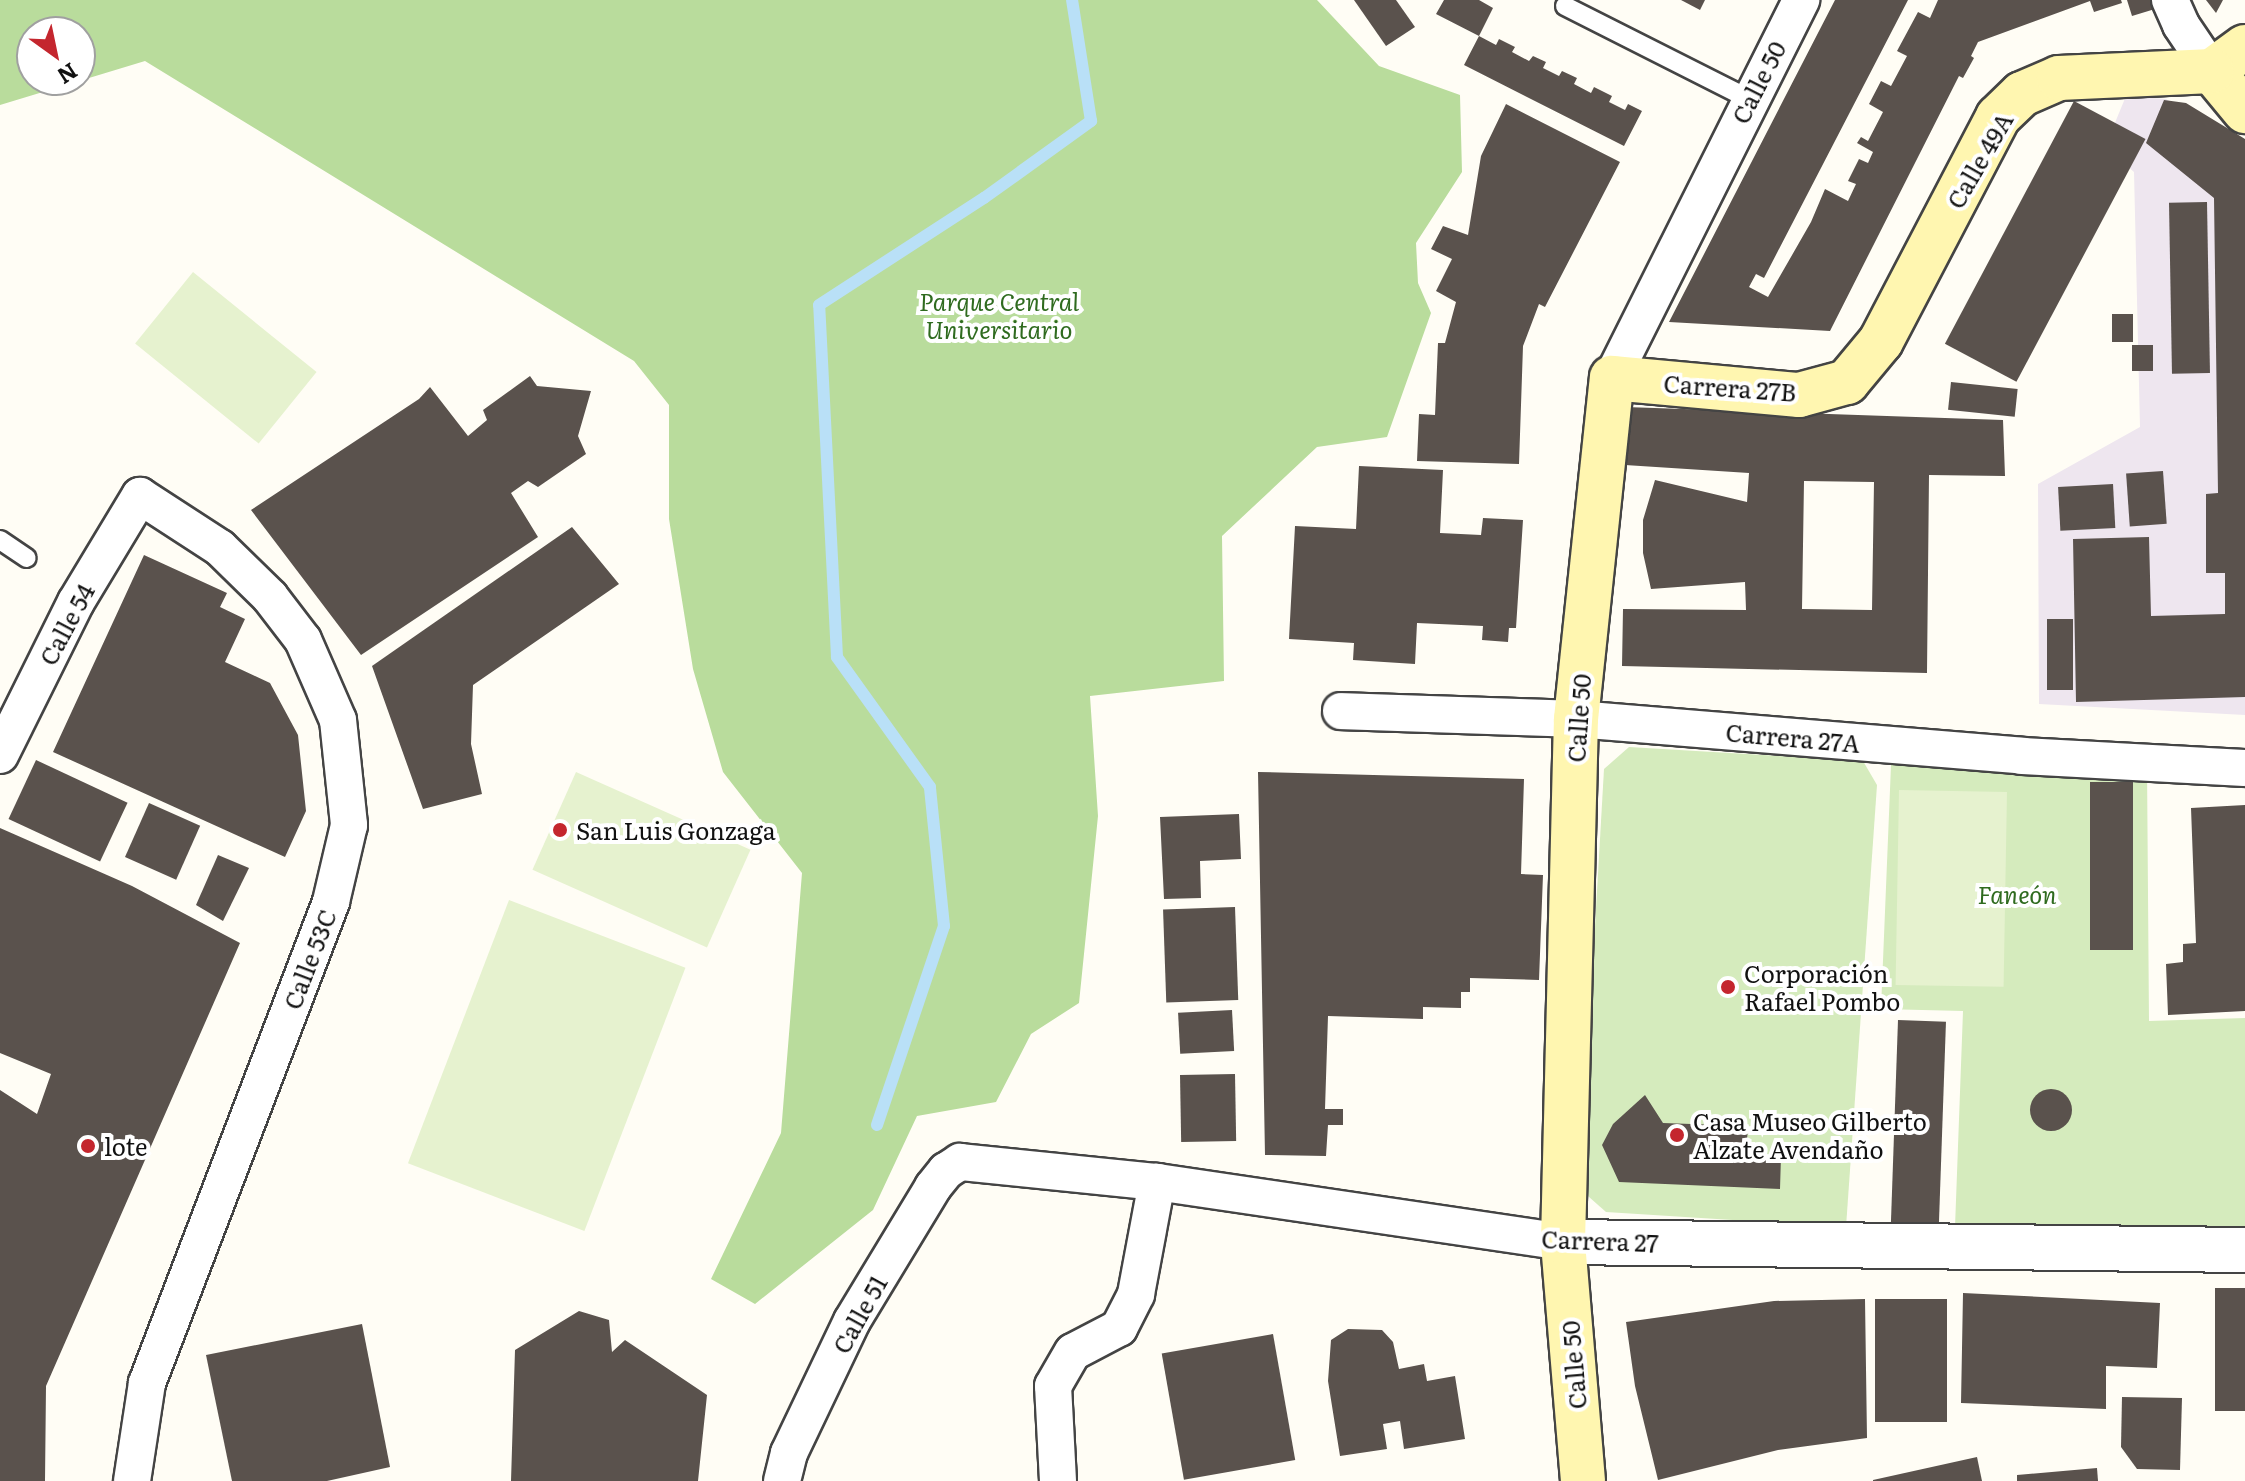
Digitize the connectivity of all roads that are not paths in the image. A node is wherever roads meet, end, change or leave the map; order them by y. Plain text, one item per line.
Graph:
1 (1801, 0) edge
2 (2170, 0) edge
3 (1565, 6) dead end
4 (2228, 59) edge
5 (1749, 99) junction
6 (2245, 111) edge
7 (1612, 378) junction
8 (1847, 382) joint
9 (140, 496) joint
10 (0, 540) edge
11 (27, 558) dead end
12 (1341, 711) dead end
13 (1576, 719) junction
14 (2, 745) edge
15 (2245, 768) edge
16 (960, 1162) joint
17 (1157, 1182) junction
18 (1563, 1242) junction
19 (2245, 1250) edge
20 (132, 1481) edge
21 (782, 1481) edge
22 (1058, 1481) edge
23 (1583, 1481) edge

1 - 5 street, Calle 50
2 - 4 street
3 - 5 lane
4 - 6 main road
4 - 8 main road, Calle 49A
5 - 7 street, Calle 50
7 - 8 main road, Carrera 27B
7 - 13 main road, Calle 50
9 - 14 street, Calle 54
9 - 20 street, Calle 53C
10 - 11 lane
12 - 13 street, Carrera 27A
13 - 15 street, Carrera 27A
13 - 18 main road, Calle 50
16 - 17 street, Carrera 27
16 - 21 street, Calle 51
17 - 18 street, Carrera 27
17 - 22 street
18 - 19 street, Carrera 27
18 - 23 main road, Calle 50

